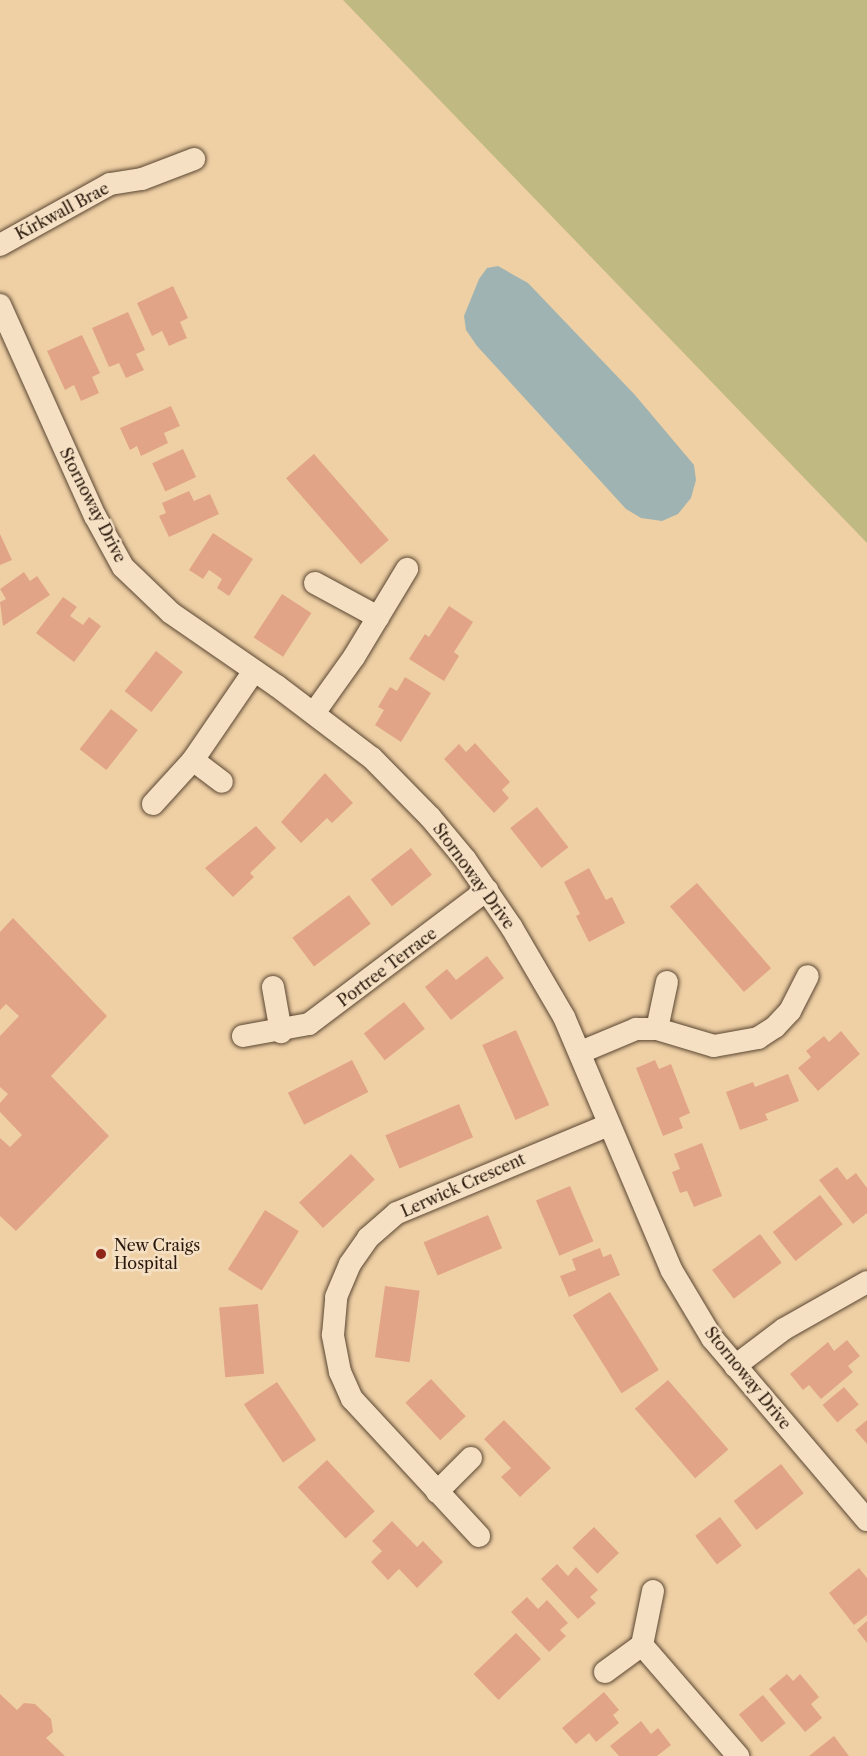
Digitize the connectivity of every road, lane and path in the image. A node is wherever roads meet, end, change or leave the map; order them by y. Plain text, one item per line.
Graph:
1 (194, 159) dead end
2 (0, 245) edge
3 (0, 304) edge
4 (407, 569) dead end
5 (315, 583) dead end
6 (378, 617) junction
7 (254, 671) junction
8 (314, 713) junction
9 (193, 760) junction
10 (222, 782) dead end
11 (153, 804) dead end
12 (487, 890) junction
13 (808, 976) dead end
14 (667, 982) dead end
15 (273, 987) dead end
16 (657, 1029) junction
17 (281, 1032) junction
18 (243, 1036) dead end
19 (581, 1052) junction
20 (608, 1125) junction
21 (867, 1282) edge
22 (735, 1366) junction
23 (471, 1458) dead end
24 (437, 1492) junction
25 (867, 1520) edge
26 (479, 1536) dead end
27 (653, 1591) dead end
28 (642, 1645) junction
29 (605, 1672) dead end
30 (738, 1756) edge

1 - 2 street, Kirkwall Brae
3 - 7 street, Stornoway Drive
4 - 6 street
5 - 6 street
6 - 8 street
7 - 8 street, Stornoway Drive
7 - 9 street
8 - 12 street, Stornoway Drive
9 - 10 street
9 - 11 street
12 - 17 street, Portree Terrace
12 - 19 street, Stornoway Drive
13 - 16 street
14 - 16 street
15 - 17 street
16 - 19 street
17 - 18 street, Portree Terrace
19 - 20 street, Stornoway Drive
20 - 22 street, Stornoway Drive
20 - 24 street, Lerwick Crescent
21 - 22 street
22 - 25 street, Stornoway Drive
23 - 24 street
24 - 26 street, Lerwick Crescent
27 - 28 street
28 - 29 street
28 - 30 street

